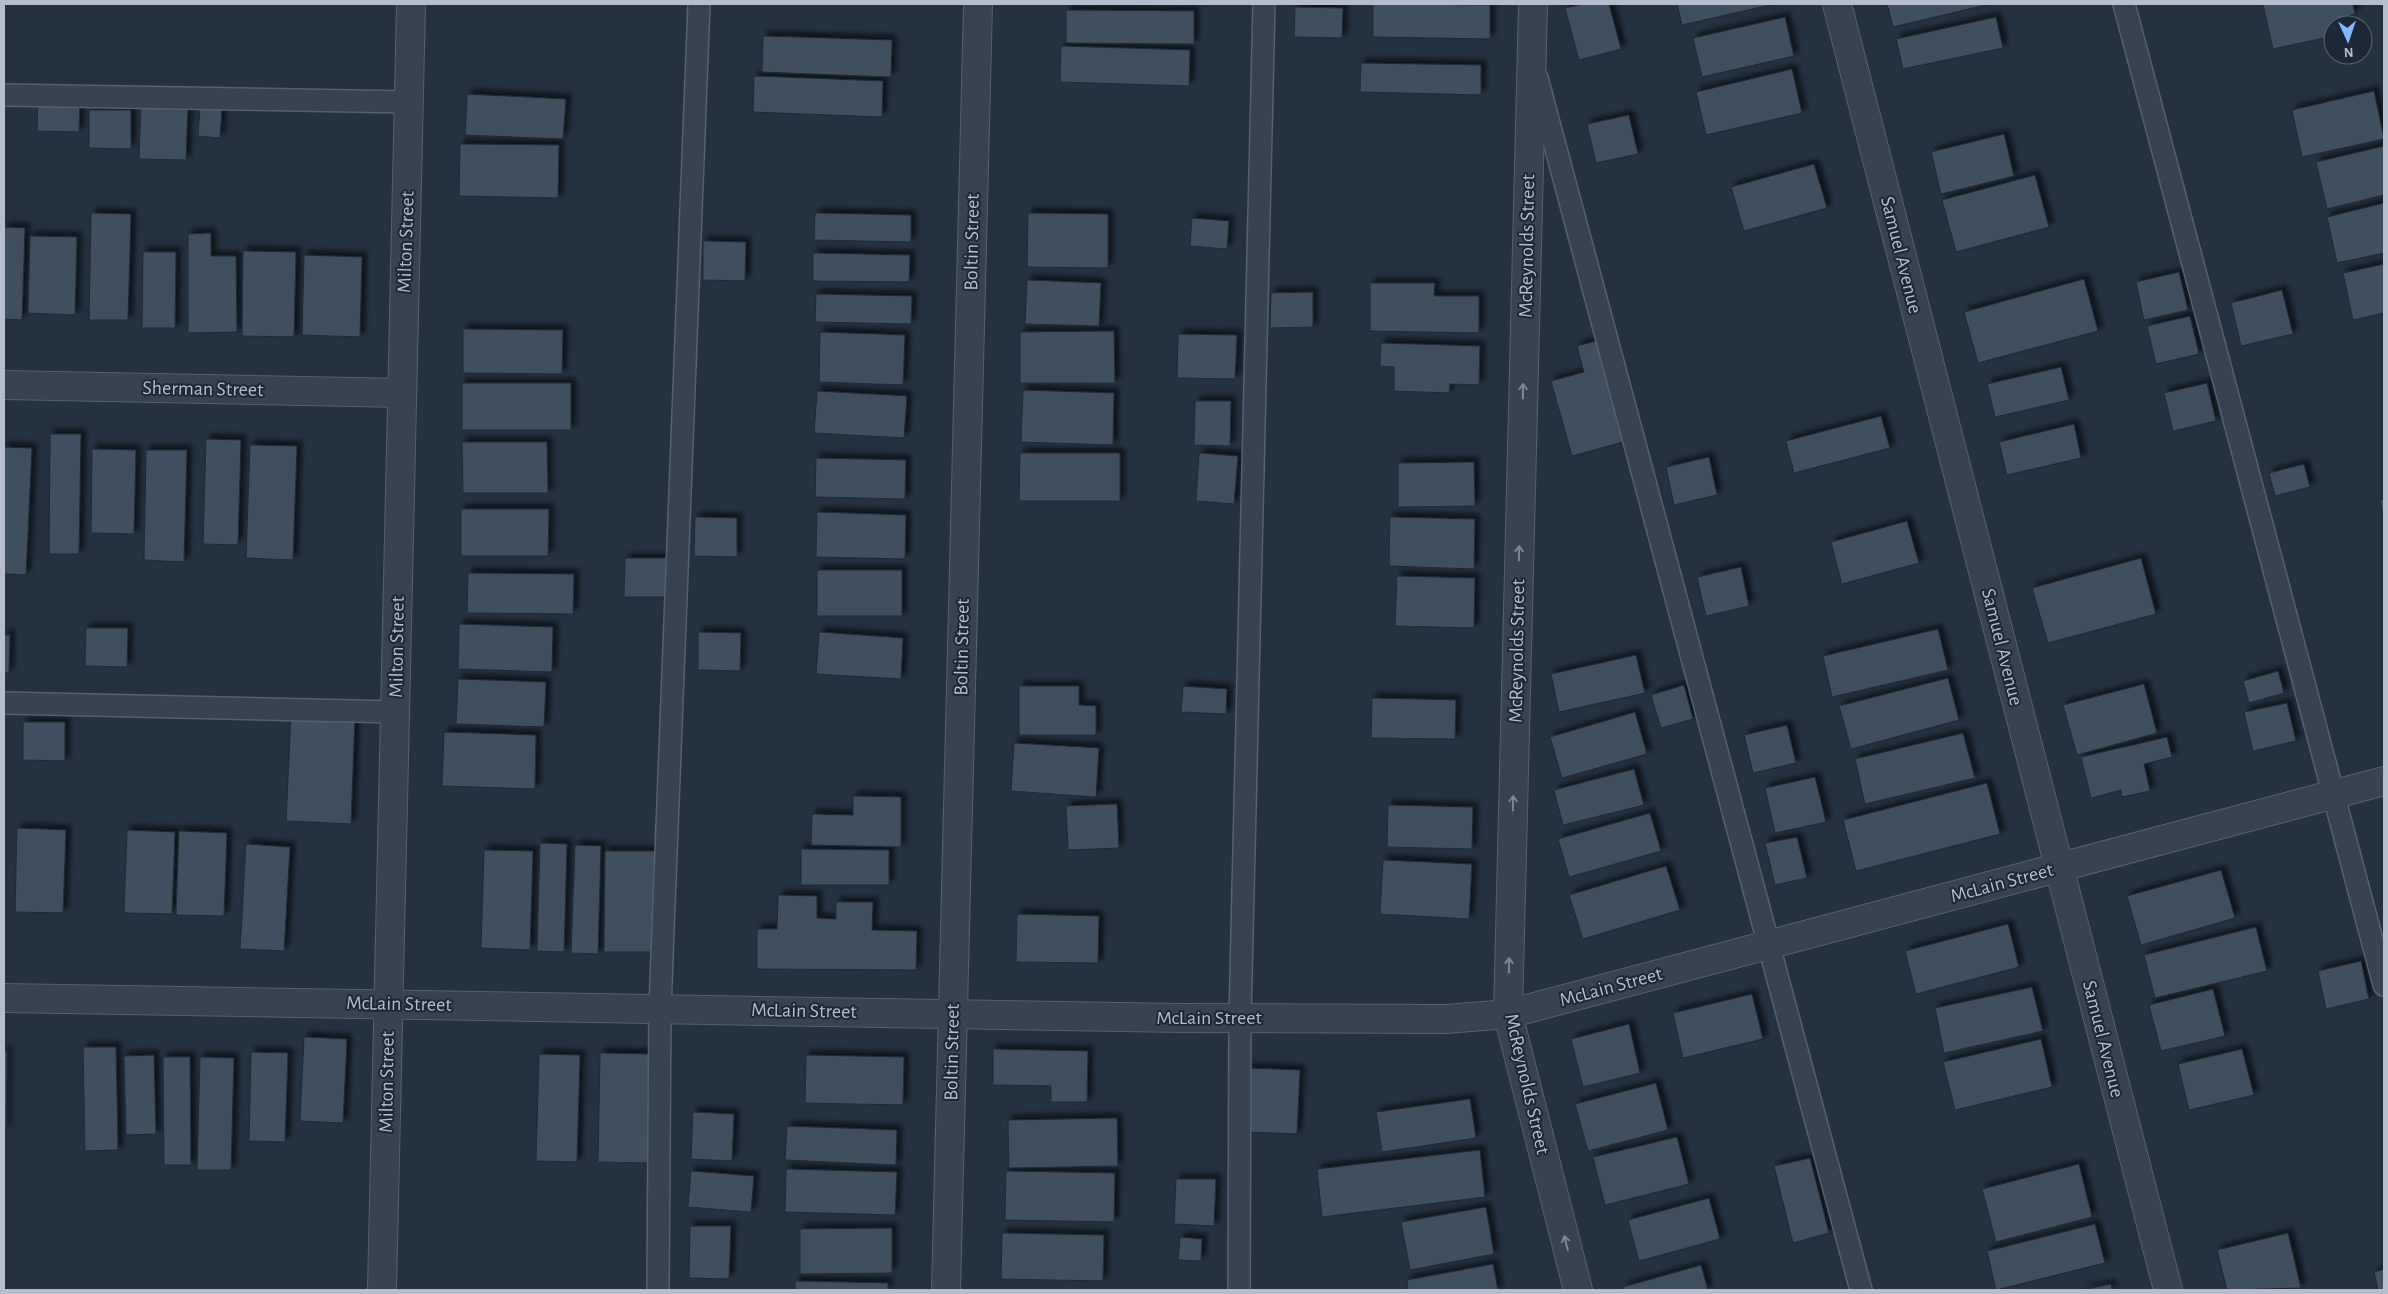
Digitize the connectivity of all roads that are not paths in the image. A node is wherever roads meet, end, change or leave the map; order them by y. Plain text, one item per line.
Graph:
1 (411, 4) edge
2 (699, 4) edge
3 (978, 4) edge
4 (1264, 4) edge
5 (1533, 4) edge
6 (1836, 4) edge
7 (2124, 4) edge
8 (1532, 59) junction
9 (4, 95) edge
10 (410, 102) junction
11 (4, 386) edge
12 (402, 393) junction
13 (4, 703) edge
14 (396, 712) junction
15 (2384, 781) edge
16 (2334, 794) junction
17 (2059, 868) junction
18 (1769, 945) junction
19 (2384, 985) edge
20 (4, 998) edge
21 (389, 1004) junction
22 (660, 1008) junction
23 (953, 1013) junction
24 (1508, 1014) junction
25 (1240, 1018) junction
26 (382, 1290) edge
27 (658, 1290) edge
28 (946, 1290) edge
29 (1239, 1290) edge
30 (1578, 1290) edge
31 (1862, 1290) edge
32 (2168, 1290) edge

1 - 10 street, Milton Street
2 - 22 lane
3 - 23 street, Boltin Street
4 - 25 lane
5 - 8 street, McReynolds Street
6 - 17 street, Samuel Avenue
7 - 16 lane
8 - 18 lane
24 -> 8 street, McReynolds Street
9 - 10 lane
10 - 12 street, Milton Street
11 - 12 street, Sherman Street
12 - 14 street, Milton Street
13 - 14 lane
14 - 21 street, Milton Street
15 - 16 street, McLain Street
16 - 17 street, McLain Street
16 - 19 lane
17 - 18 street, McLain Street
17 - 32 street, Samuel Avenue
18 - 24 street, McLain Street
18 - 31 lane
20 - 21 street, McLain Street
21 - 22 street, McLain Street
21 - 26 street, Milton Street
22 - 23 street, McLain Street
22 - 27 lane
23 - 25 street, McLain Street
23 - 28 street, Boltin Street
24 - 25 street, McLain Street
30 -> 24 street, McReynolds Street
25 - 29 lane

